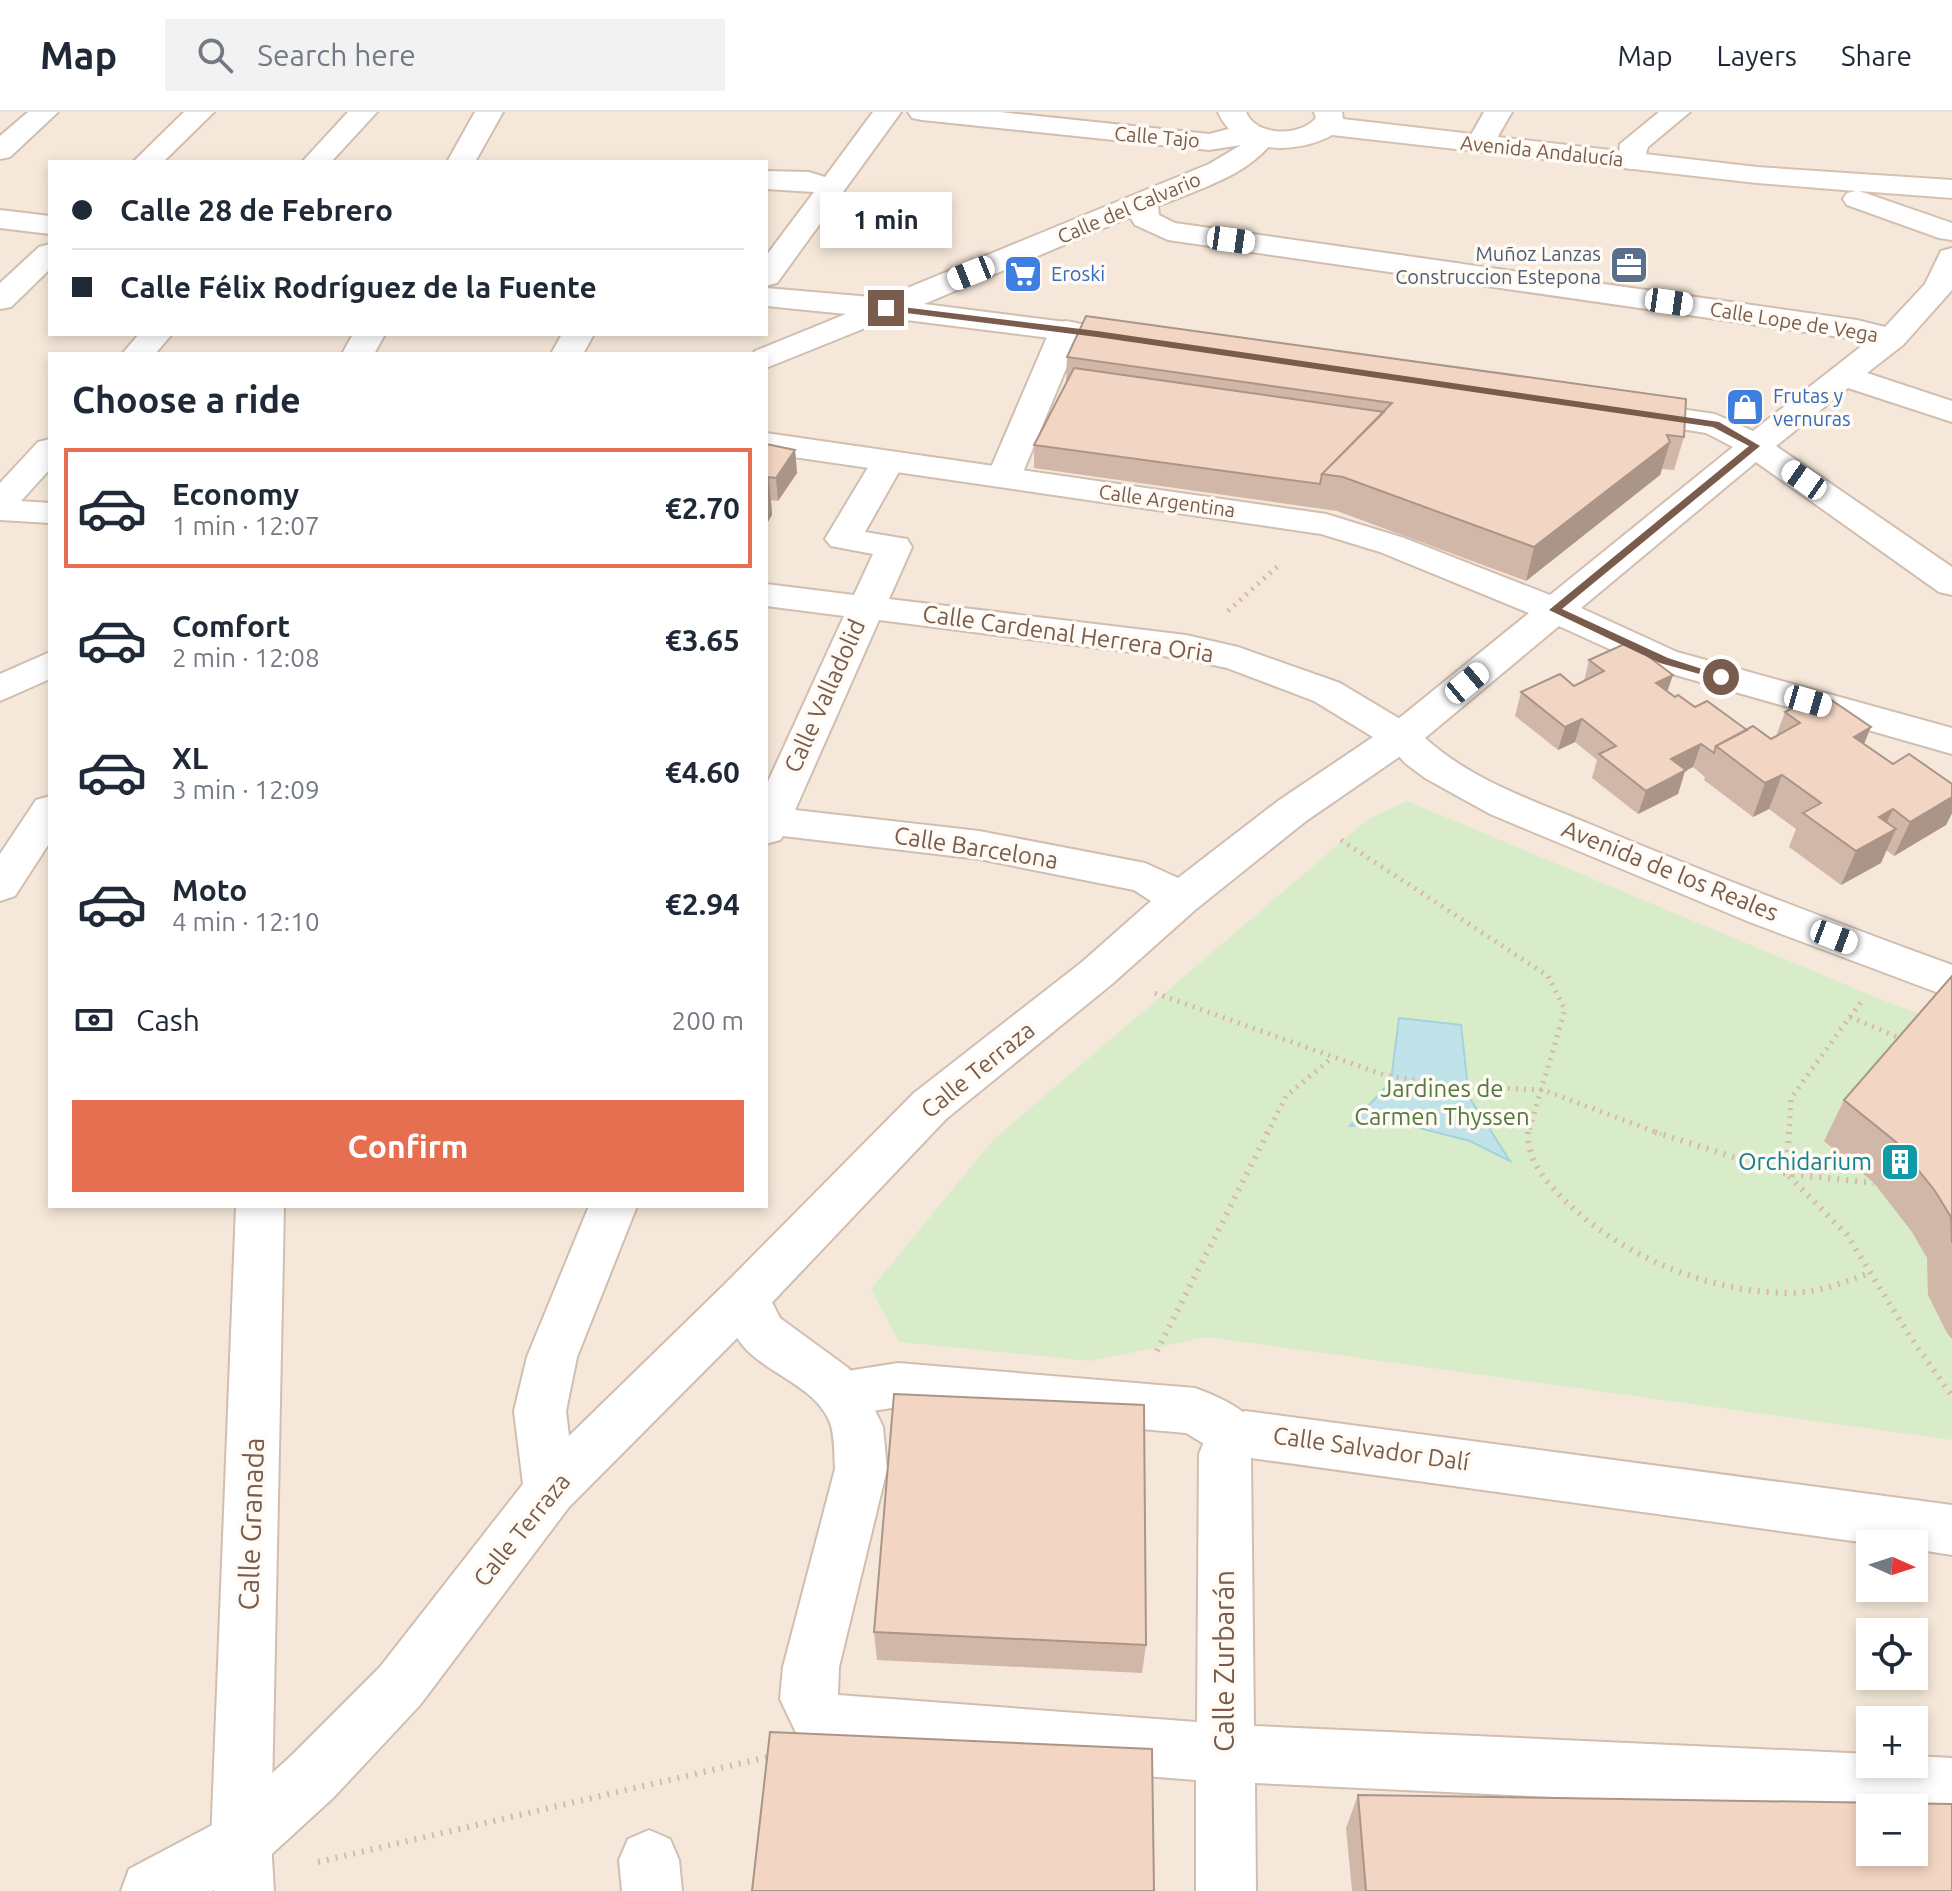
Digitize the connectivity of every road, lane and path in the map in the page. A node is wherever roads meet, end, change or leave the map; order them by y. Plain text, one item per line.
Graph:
1 (44, 112) edge
2 (200, 112) edge
3 (363, 112) edge
4 (489, 112) edge
5 (887, 112) edge
6 (922, 112) edge
7 (1498, 112) edge
8 (1676, 112) edge
9 (1328, 119) edge
10 (1247, 127) edge
11 (1480, 144) junction
12 (0, 151) edge
13 (149, 160) edge
14 (318, 160) edge
15 (462, 160) edge
16 (1632, 161) junction
17 (1757, 175) junction
18 (768, 180) edge
19 (832, 188) junction
20 (1952, 189) edge
21 (1143, 203) junction
22 (0, 219) edge
23 (48, 225) edge
24 (1951, 237) edge
25 (48, 255) edge
26 (768, 274) edge
27 (768, 297) edge
28 (0, 300) edge
29 (886, 308) junction
30 (1952, 315) edge
31 (1066, 330) junction
32 (154, 336) edge
33 (1892, 338) junction
34 (1173, 345) edge
35 (140, 352) edge
36 (768, 357) edge
37 (1843, 376) junction
38 (1590, 405) edge
39 (1952, 412) edge
40 (768, 443) edge
41 (1755, 446) junction
42 (48, 451) edge
43 (888, 461) junction
44 (1004, 477) junction
45 (0, 510) edge
46 (48, 513) edge
47 (1326, 524) junction
48 (1952, 584) edge
49 (768, 595) edge
50 (866, 607) junction
51 (1554, 610) junction
52 (1186, 647) junction
53 (48, 665) edge
54 (0, 689) edge
55 (1401, 737) junction
56 (1952, 741) edge
57 (1292, 811) junction
58 (48, 813) edge
59 (768, 821) edge
60 (768, 823) edge
61 (0, 886) edge
62 (1180, 899) junction
63 (1893, 960) junction
64 (1097, 973) junction
65 (1952, 982) edge
66 (1850, 1017) junction
67 (1909, 1043) edge
68 (1333, 1057) junction
69 (1543, 1090) junction
70 (1787, 1174) junction
71 (1874, 1183) dead end
72 (260, 1208) edge
73 (612, 1208) edge
74 (1870, 1273) junction
75 (744, 1298) junction
76 (841, 1394) junction
77 (1952, 1396) edge
78 (1147, 1407) junction
79 (1239, 1438) junction
80 (550, 1490) junction
81 (1952, 1530) edge
82 (819, 1719) junction
83 (1223, 1753) junction
84 (1952, 1787) edge
85 (243, 1866) edge
86 (302, 1866) dead end
87 (151, 1891) edge
88 (1226, 1891) edge

1 - 12 street
2 - 13 street
3 - 14 street
4 - 15 street
5 - 19 street
6 - 10 street, Calle Tajo
7 - 11 street
8 - 16 street
9 - 10 street, Calle Tajo
9 - 11 street, Avenida Andalucía
10 - 21 street, Calle del Calvario
11 - 16 street, Avenida Andalucía
16 - 17 street, Avenida Andalucía
17 - 20 street, Avenida Andalucía
17 - 24 street, Avenida Andalucía
18 - 19 street
19 - 26 street
21 - 29 street, Calle del Calvario
21 - 33 street, Calle Lope de Vega
22 - 23 street
24 - 33 street, Calle Terraza
25 - 28 street
27 - 29 street
29 - 31 street
29 - 36 street, Calle del Calvario
30 - 33 street, Calle Terraza
31 - 34 street
31 - 44 street
32 - 35 street
33 - 37 street, Calle Terraza
37 - 39 street
37 - 41 street, Calle Terraza
38 - 41 street
40 - 43 street, Calle Argentina
41 - 48 street
41 - 51 street, Calle Terraza
42 - 45 street
43 - 44 street, Calle Argentina
43 - 50 street, Calle Valladolid
44 - 47 street, Calle Argentina
45 - 46 street
47 - 51 street, Calle Argentina
47 - 52 path
49 - 50 street, Calle Cardenal Herrera Oria
50 - 52 street, Calle Cardenal Herrera Oria
50 - 59 street, Calle Valladolid
51 - 55 street, Calle Terraza
51 - 56 street, Calle Argentina
52 - 55 street, Calle Cardenal Herrera Oria
53 - 54 street
55 - 57 street, Calle Terraza
55 - 63 street, Avenida de los Reales
57 - 62 street, Calle Terraza
57 - 69 path
58 - 61 street
60 - 62 street, Calle Barcelona
62 - 64 street, Calle Terraza
63 - 65 street, Avenida de los Reales
63 - 66 path
64 - 68 path
64 - 75 street, Calle Terraza
66 - 67 path
66 - 70 path
68 - 69 path
68 - 78 path
69 - 70 path
69 - 74 path
70 - 71 path
70 - 74 path
72 - 85 street, Calle Granada
73 - 80 street
74 - 77 path
75 - 76 street
75 - 80 street, Calle Terraza
76 - 78 street, Calle Salvador Dalí
76 - 82 street
78 - 79 street, Calle Salvador Dalí
79 - 81 street, Calle Salvador Dalí
79 - 83 street, Calle Zurbarán
80 - 85 street, Calle Terraza
82 - 83 street
82 - 86 path
83 - 84 street
83 - 88 street, Calle Zurbarán
85 - 87 street, Calle Terraza

